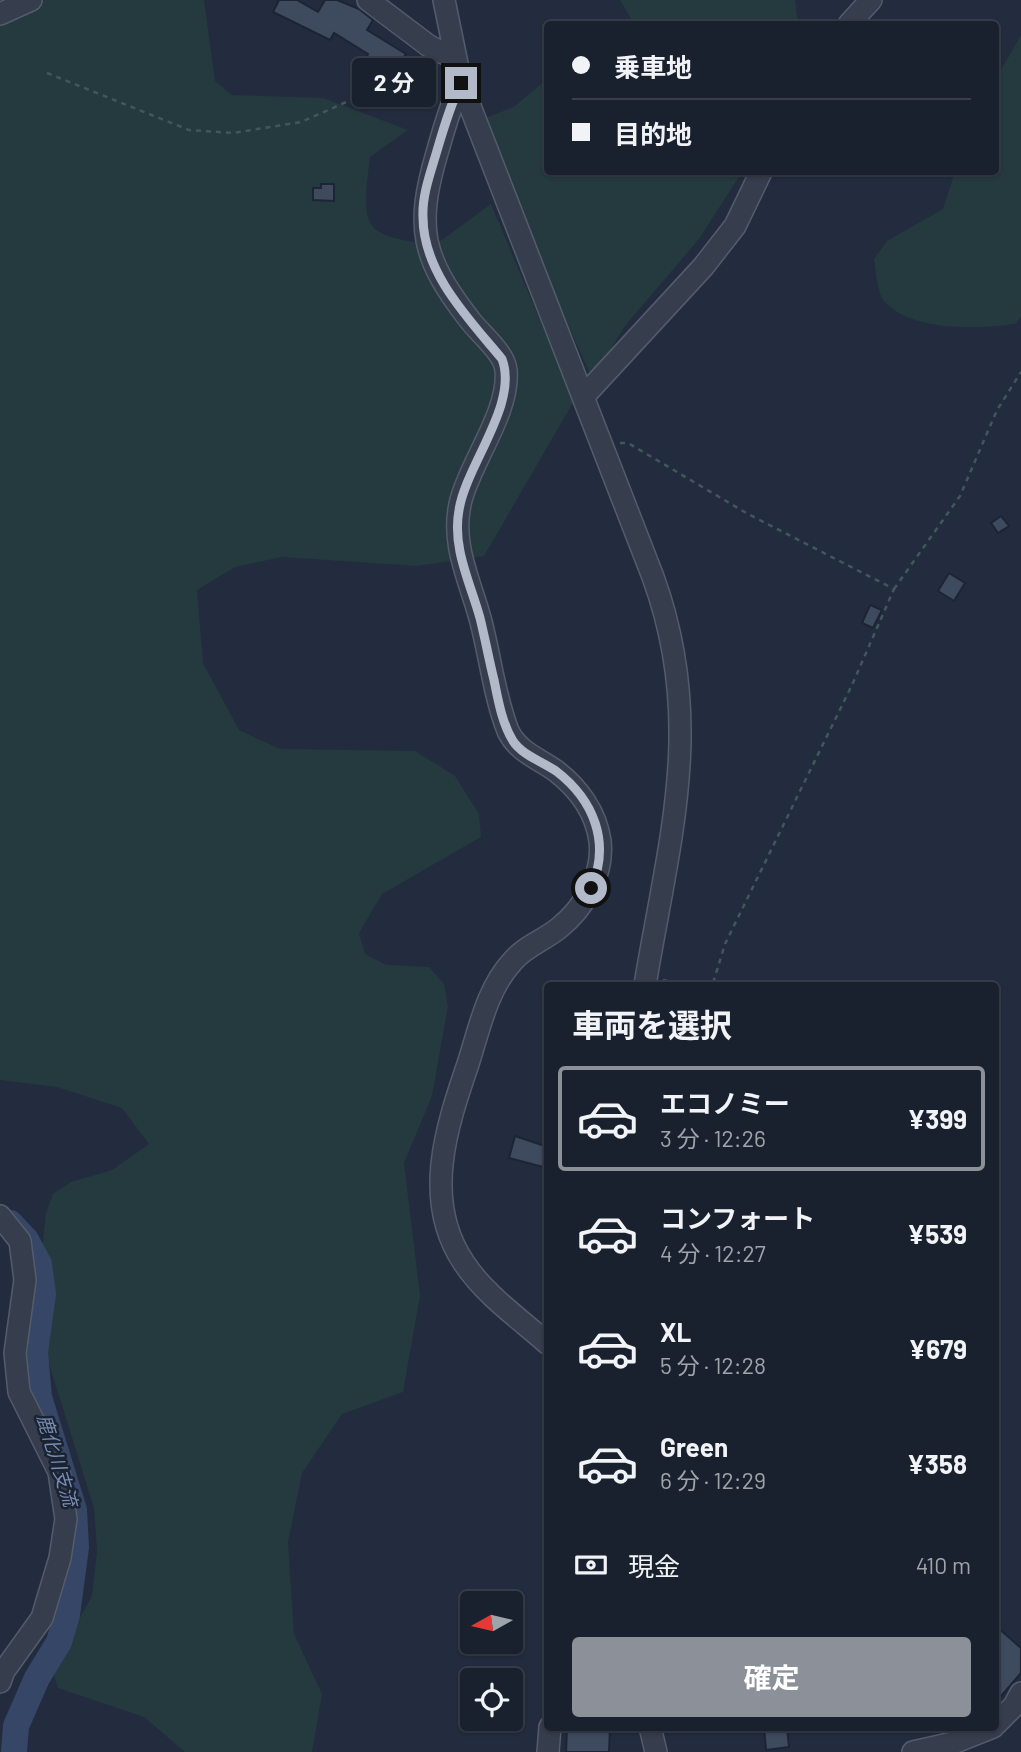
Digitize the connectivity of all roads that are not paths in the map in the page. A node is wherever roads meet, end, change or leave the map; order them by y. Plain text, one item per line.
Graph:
1 (31, 0) edge
2 (368, 0) edge
3 (444, 0) edge
4 (871, 0) edge
5 (0, 14) edge
6 (852, 21) edge
7 (454, 58) junction
8 (461, 83) junction
9 (760, 175) edge
10 (583, 397) junction
11 (646, 982) edge
12 (0, 1216) edge
13 (544, 1340) edge
14 (0, 1682) edge
15 (1021, 1693) edge
16 (999, 1721) edge
17 (550, 1731) edge
18 (651, 1731) edge
19 (982, 1731) edge
20 (548, 1752) edge
21 (656, 1752) edge
22 (913, 1752) edge

1 - 5 street
2 - 7 street
3 - 7 street
4 - 6 street
7 - 8 street
8 - 10 street
8 - 13 street
9 - 10 street
10 - 11 street
12 - 14 street
15 - 16 street
17 - 20 street
18 - 21 street
19 - 22 street

